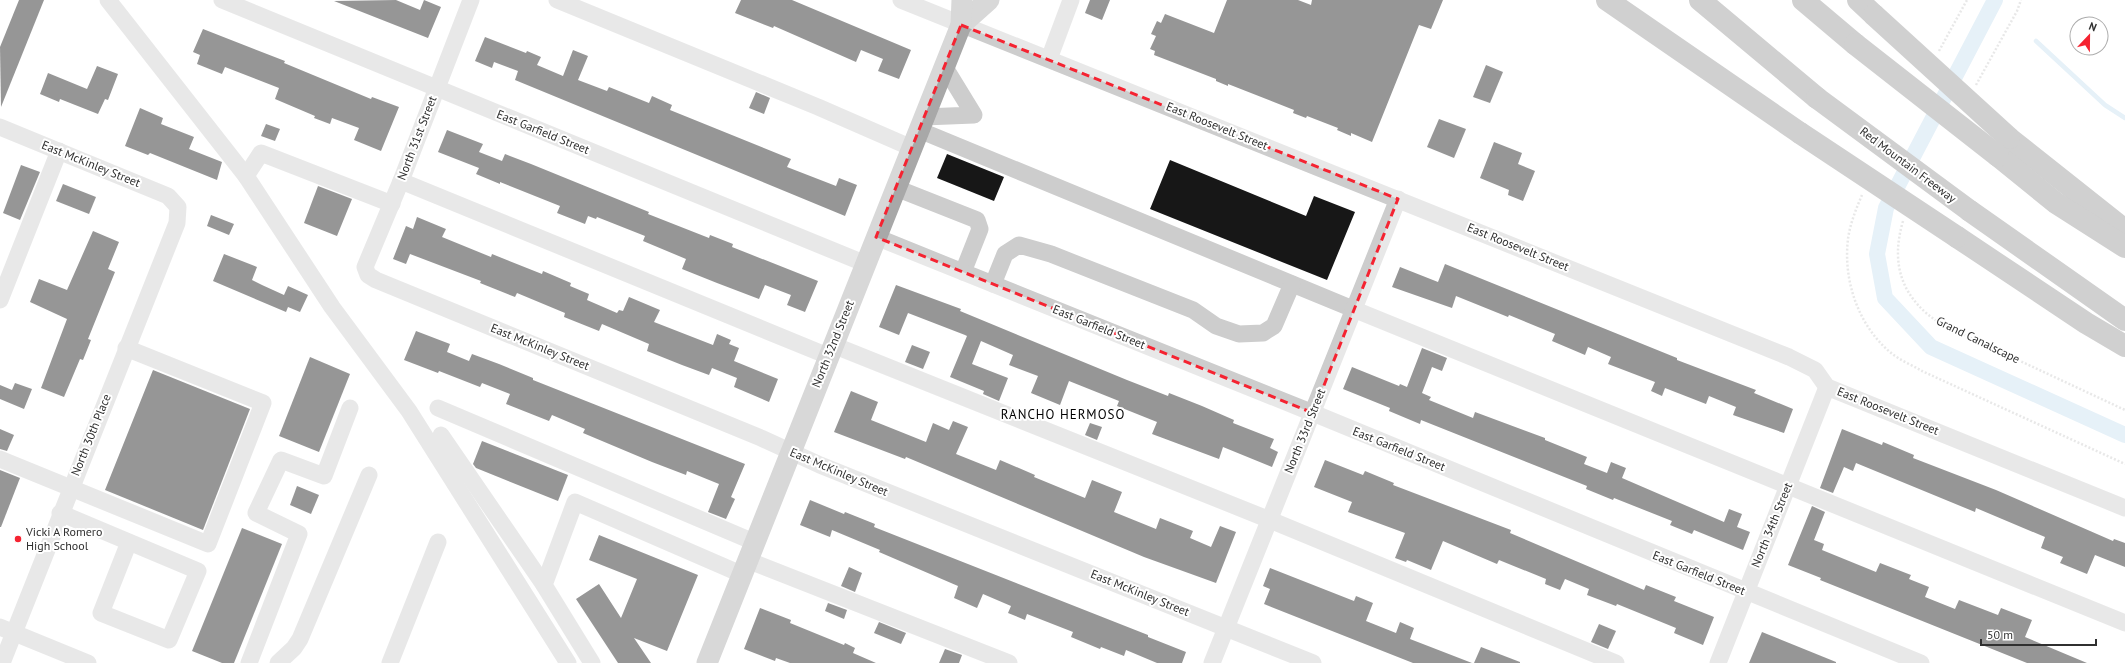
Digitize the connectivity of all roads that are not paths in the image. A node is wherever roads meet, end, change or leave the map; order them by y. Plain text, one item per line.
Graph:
1 (108, 0) edge
2 (222, 0) edge
3 (472, 0) edge
4 (557, 0) edge
5 (901, 0) edge
6 (962, 0) edge
7 (989, 0) edge
8 (1071, 0) edge
9 (1607, 0) edge
10 (1700, 0) edge
11 (1803, 0) edge
12 (1858, 0) edge
13 (962, 25) junction
14 (1049, 59) junction
15 (944, 66) junction
16 (436, 89) junction
17 (0, 127) edge
18 (918, 132) junction
19 (2003, 147) junction
20 (59, 151) junction
21 (246, 176) junction
22 (401, 181) junction
23 (896, 188) junction
24 (1398, 199) junction
25 (392, 204) junction
26 (178, 207) joint
27 (2125, 230) edge
28 (876, 237) junction
29 (2125, 246) edge
30 (866, 264) junction
31 (963, 272) junction
32 (368, 275) joint
33 (993, 284) junction
34 (1292, 284) junction
35 (0, 300) edge
36 (1353, 309) junction
37 (2125, 320) edge
38 (2125, 346) edge
39 (126, 348) junction
40 (830, 351) junction
41 (1828, 387) junction
42 (350, 408) dead end
43 (438, 408) dead end
44 (1313, 413) junction
45 (441, 435) dead end
46 (790, 451) junction
47 (0, 459) edge
48 (369, 475) dead end
49 (1788, 486) junction
50 (70, 487) junction
51 (2125, 508) edge
52 (60, 513) junction
53 (1270, 520) junction
54 (129, 542) junction
55 (438, 542) dead end
56 (748, 559) junction
57 (544, 585) junction
58 (1746, 592) junction
59 (2125, 623) edge
60 (1226, 628) junction
61 (7, 630) edge
62 (2, 663) edge
63 (88, 663) edge
64 (249, 663) edge
65 (278, 663) edge
66 (390, 663) edge
67 (568, 663) edge
68 (592, 663) edge
69 (707, 663) edge
70 (1009, 663) edge
71 (1212, 663) edge
72 (1313, 663) edge
73 (1616, 663) edge
74 (1718, 663) edge
75 (1921, 663) edge

1 - 21 street
2 - 16 street, East Garfield Street
3 - 16 street, North 31st Street
4 - 18 street
5 - 13 street, East Roosevelt Street
6 - 13 main road, North 32nd Street
7 - 13 main road, North 32nd Street
8 - 14 street
9 - 38 highway, bridge
10 - 37 highway, Red Mountain Freeway, bridge
11 - 19 highway, bridge
12 - 19 highway, bridge
13 - 14 street, East Roosevelt Street
13 - 15 main road, North 32nd Street
14 - 24 street, East Roosevelt Street
15 - 18 main road, North 32nd Street
15 - 18 street
16 - 22 street, North 31st Street
16 - 30 street, East Garfield Street
17 - 20 street, East McKinley Street
18 - 23 main road, North 32nd Street
18 - 34 street
19 - 27 highway
19 - 29 highway
20 - 26 street, East McKinley Street
20 - 35 street
21 - 25 street
21 - 67 street
22 - 25 street, North 31st Street
22 - 40 street
23 - 28 main road, North 32nd Street
23 - 31 street
24 - 36 street, North 33rd Street
24 - 41 street, East Roosevelt Street
25 - 32 street, North 31st Street
26 - 39 street, North 30th Place
28 - 30 main road, North 32nd Street
28 - 31 street, East Garfield Street
30 - 40 main road, North 32nd Street
31 - 33 street, East Garfield Street
32 - 46 street, East McKinley Street
33 - 34 street
33 - 44 street, East Garfield Street
34 - 36 street
36 - 44 street, North 33rd Street
36 - 49 street
39 - 50 street, North 30th Place
39 - 50 street
40 - 46 main road, North 32nd Street
40 - 53 street
41 - 49 street, North 34th Street
41 - 51 street, East Roosevelt Street
42 - 64 street
43 - 56 street
44 - 53 street, North 33rd Street
44 - 58 street, East Garfield Street
45 - 57 street
46 - 56 main road, North 32nd Street
46 - 60 street, East McKinley Street
47 - 50 street
48 - 65 street
49 - 58 street, North 34th Street
49 - 59 street
50 - 52 street, North 30th Place
52 - 54 street
52 - 61 street, North 30th Place
53 - 60 street, North 33rd Street
53 - 73 street
54 - 54 street
55 - 66 street
56 - 57 street
56 - 69 main road, North 32nd Street
56 - 70 street
57 - 68 street
58 - 74 street, North 34th Street
58 - 75 street, East Garfield Street
60 - 71 street, North 33rd Street
60 - 72 street, East McKinley Street
61 - 62 street, North 30th Place
61 - 63 street

